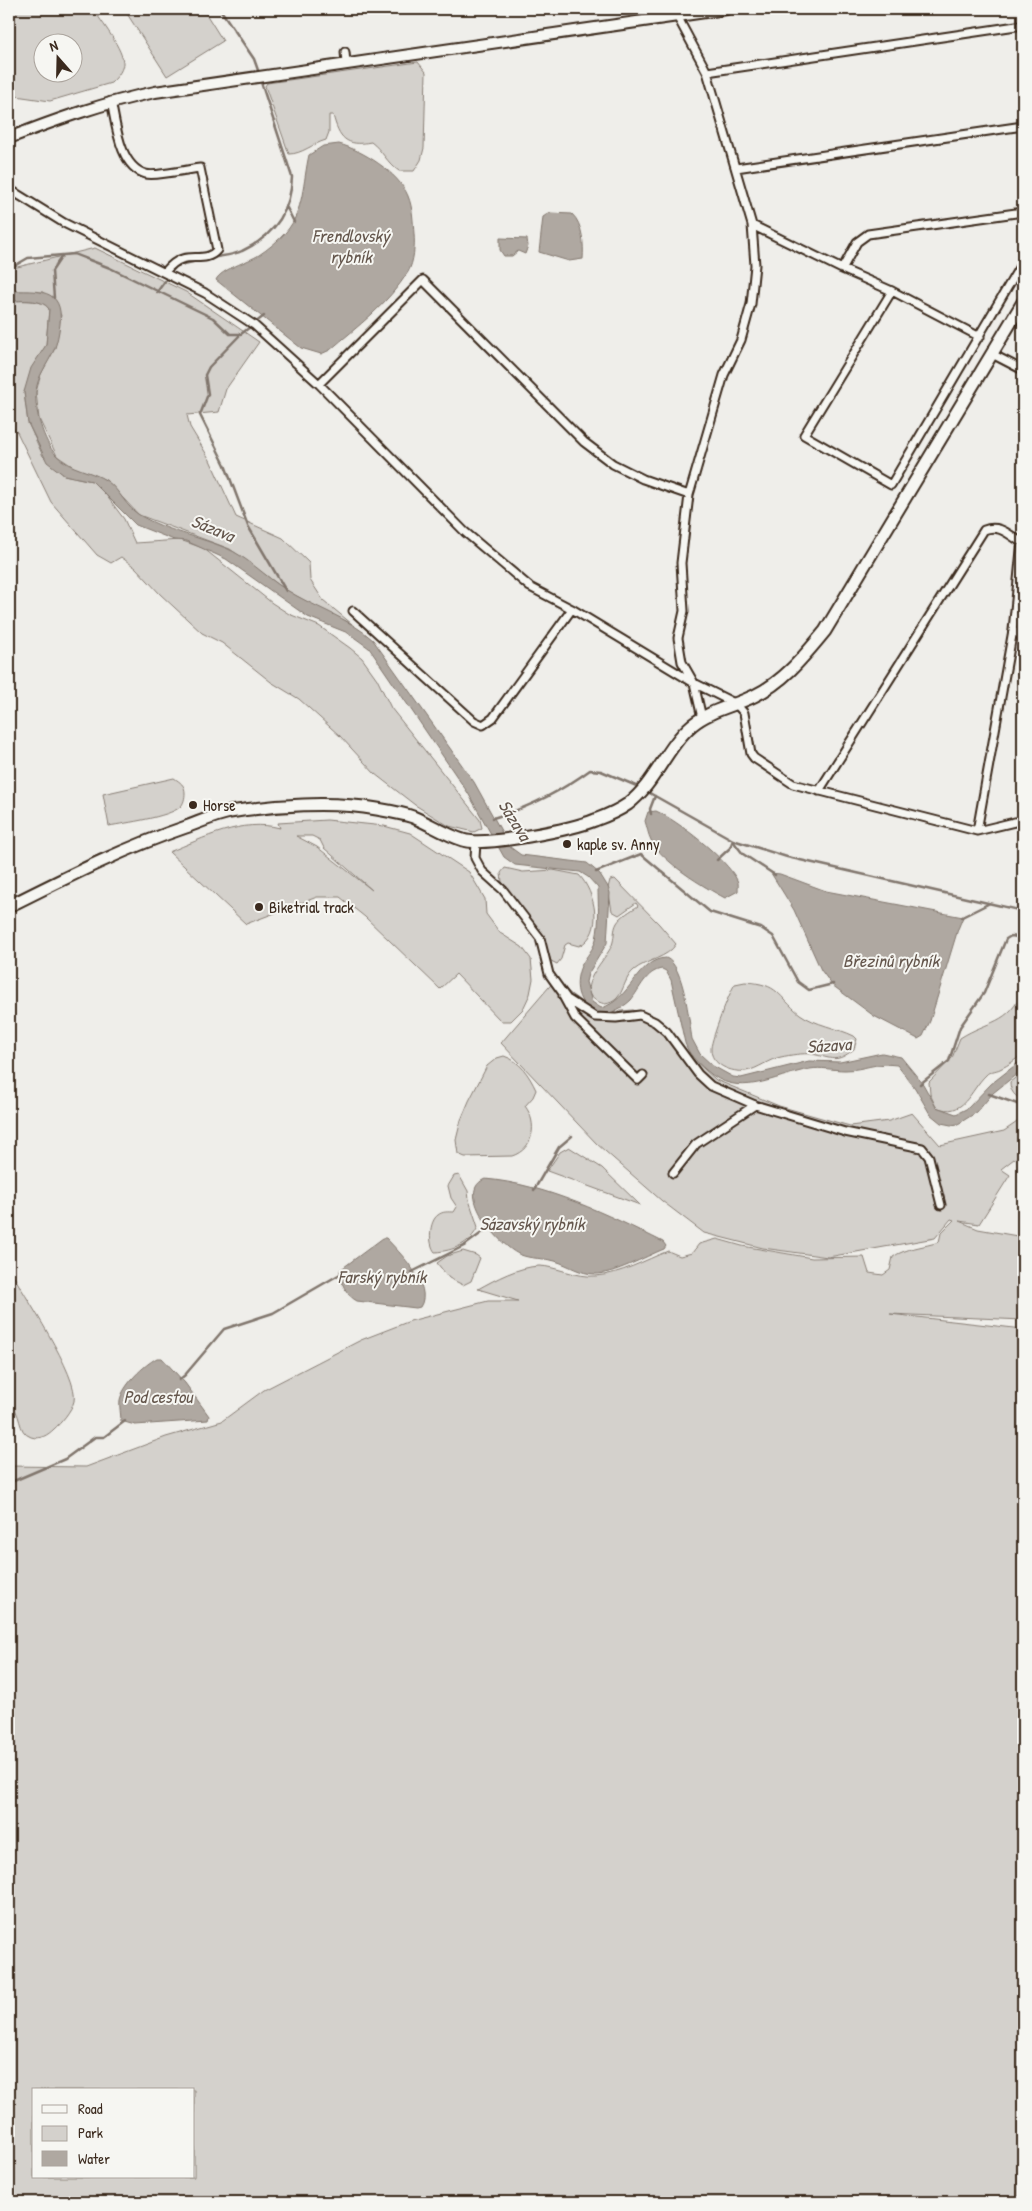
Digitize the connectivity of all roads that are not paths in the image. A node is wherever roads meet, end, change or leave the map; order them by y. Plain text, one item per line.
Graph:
1 (726, 9) edge
2 (677, 16) junction
3 (1023, 25) edge
4 (707, 72) junction
5 (111, 101) junction
6 (1023, 126) edge
7 (9, 138) edge
8 (736, 168) junction
9 (9, 188) edge
10 (1023, 212) edge
11 (752, 225) junction
12 (1023, 262) edge
13 (842, 269) junction
14 (165, 272) junction
15 (892, 291) junction
16 (1023, 302) edge
17 (980, 337) junction
18 (992, 354) junction
19 (1023, 370) edge
20 (319, 384) junction
21 (689, 495) junction
22 (1022, 540) edge
23 (572, 610) junction
24 (353, 611) dead end
25 (1013, 630) junction
26 (1023, 637) edge
27 (694, 683) junction
28 (736, 704) junction
29 (702, 718) junction
30 (819, 791) junction
31 (1023, 820) edge
32 (977, 831) junction
33 (476, 843) junction
34 (9, 906) edge
35 (561, 992) junction
36 (643, 1075) dead end
37 (756, 1105) junction
38 (673, 1173) dead end
39 (941, 1205) dead end

1 - 2 street
2 - 4 street
2 - 5 street
3 - 4 street
4 - 8 street
5 - 7 street
5 - 14 street
6 - 8 street
8 - 11 street
9 - 14 street
10 - 13 street
11 - 13 street
11 - 21 street
12 - 17 street
13 - 15 street
14 - 20 street
15 - 17 street
15 - 17 street
16 - 18 main road
18 - 19 street
18 - 28 main road
20 - 21 street
20 - 23 street
21 - 27 street
22 - 25 street
22 - 30 street
23 - 24 street
23 - 27 street
25 - 26 street
25 - 32 street
27 - 28 street
27 - 29 street
28 - 29 main road
28 - 30 street
29 - 33 main road
30 - 32 street
31 - 32 street
33 - 34 main road
33 - 35 street
35 - 36 street
35 - 37 street
37 - 38 street
37 - 39 street

